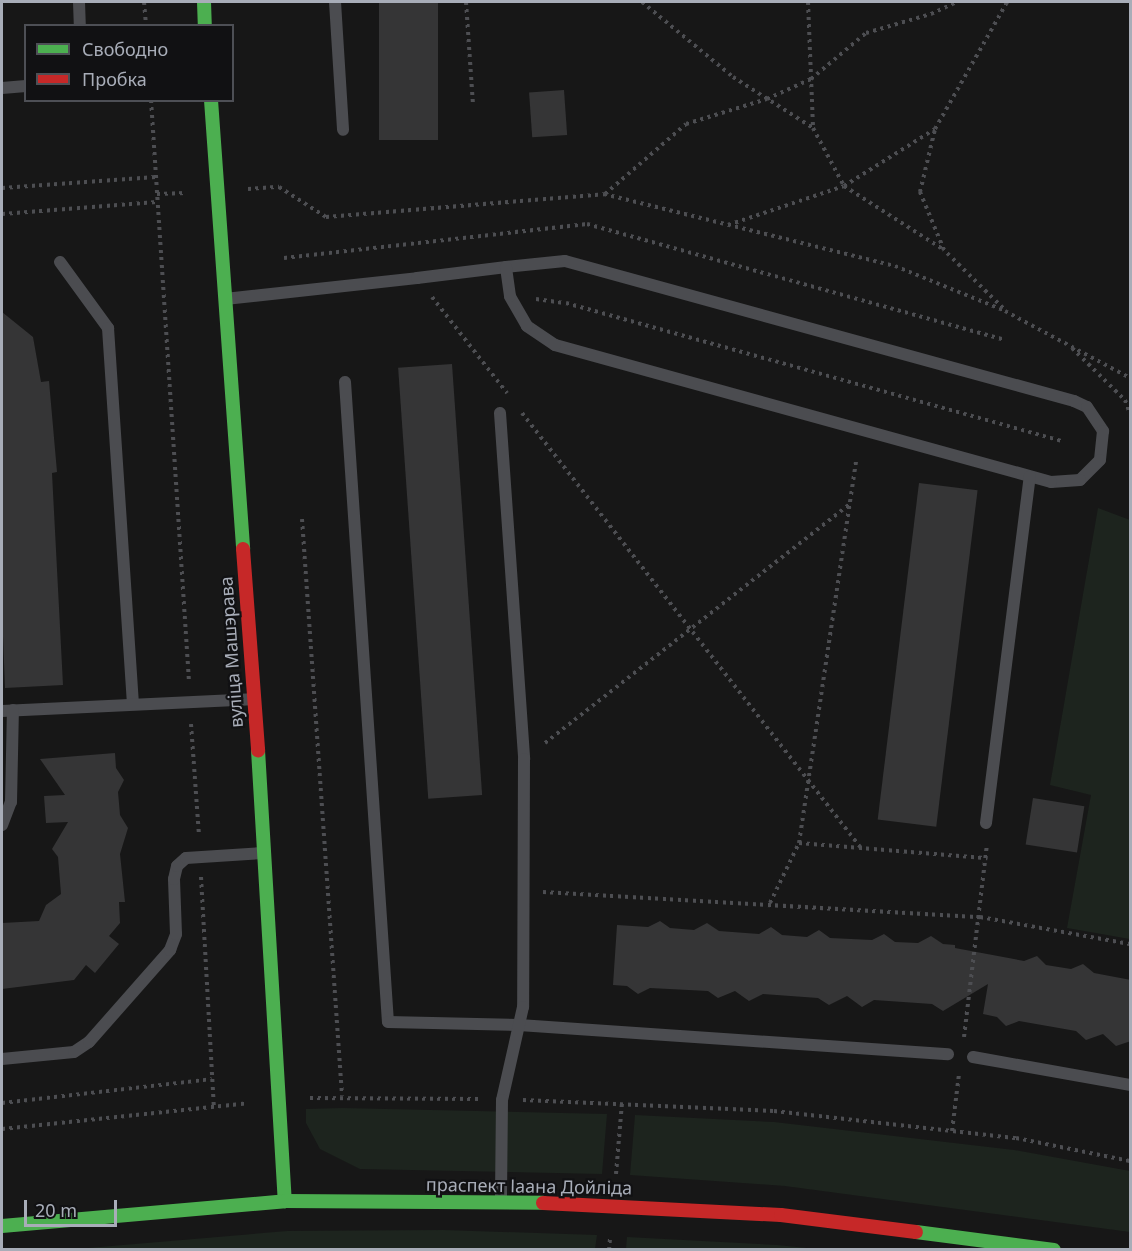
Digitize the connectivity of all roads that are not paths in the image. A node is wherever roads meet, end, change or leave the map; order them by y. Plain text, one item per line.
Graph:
1 (79, 2) edge
2 (204, 2) edge
3 (335, 2) edge
4 (80, 24) edge
5 (205, 24) edge
6 (24, 86) edge
7 (2, 88) edge
8 (211, 102) edge
9 (343, 130) dead end
10 (60, 262) dead end
11 (507, 267) junction
12 (224, 299) junction
13 (345, 382) dead end
14 (500, 413) dead end
15 (1030, 477) junction
16 (252, 699) junction
17 (133, 704) junction
18 (7, 710) edge
19 (986, 823) road end
20 (2, 825) edge
21 (265, 853) junction
22 (519, 1025) junction
23 (948, 1054) dead end
24 (973, 1057) dead end
25 (2, 1059) edge
26 (1131, 1085) edge
27 (285, 1201) junction
28 (501, 1201) junction
29 (2, 1226) edge
30 (1054, 1250) edge

1 - 4 lane
2 - 5 street
3 - 9 lane
6 - 7 lane
8 - 12 street, вуліца Машэрава
10 - 17 lane
11 - 12 lane
11 - 15 lane
11 - 15 lane
12 - 16 street, вуліца Машэрава
13 - 22 lane
14 - 22 lane
15 - 19 lane
16 - 17 lane
16 - 21 street, вуліца Машэрава
17 - 18 lane
18 - 20 lane
21 - 25 lane
21 - 27 street, вуліца Машэрава
22 - 23 lane
22 - 28 lane
24 - 26 lane
27 - 28 street, праспект Іаана Дойліда
27 - 29 street, праспект Іаана Дойліда
28 - 30 street, праспект Іаана Дойліда

